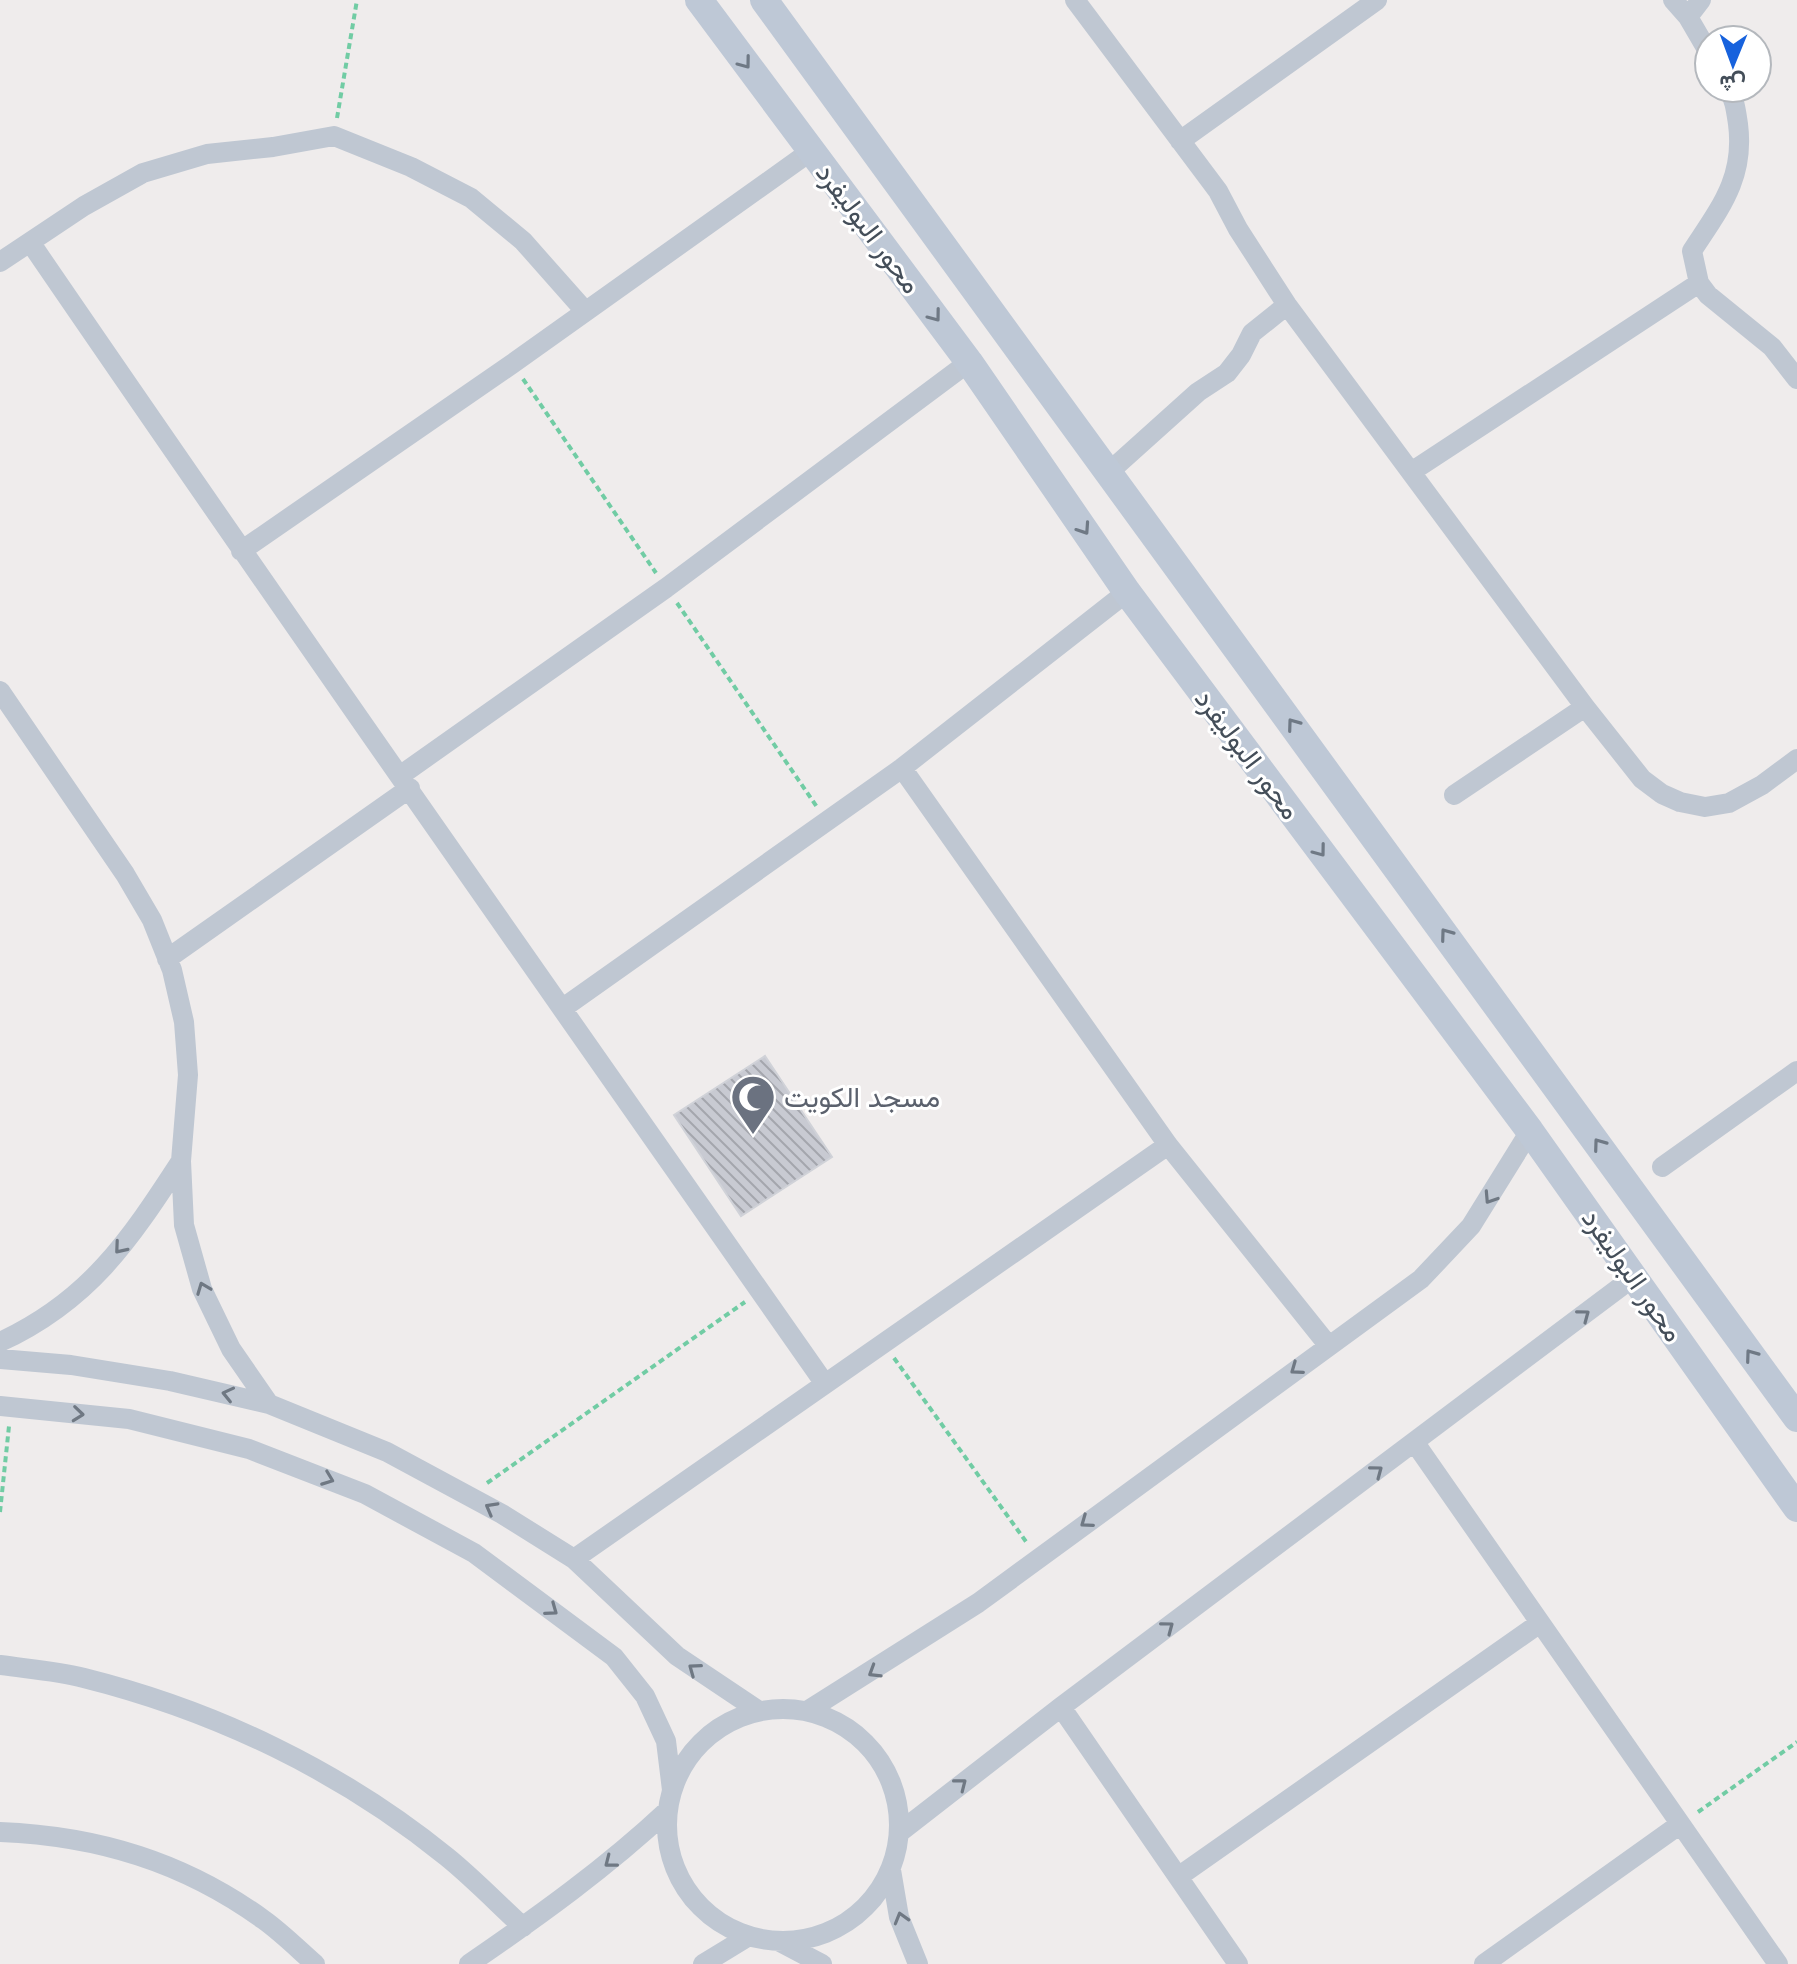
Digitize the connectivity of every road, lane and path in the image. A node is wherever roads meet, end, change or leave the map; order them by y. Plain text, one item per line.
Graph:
1 (357, 0) edge
2 (699, 0) edge
3 (764, 0) edge
4 (1075, 0) edge
5 (1377, 0) edge
6 (1673, 0) edge
7 (1701, 0) edge
8 (1688, 17) junction
9 (1693, 26) edge
10 (1734, 104) edge
11 (334, 136) junction
12 (1180, 141) junction
13 (811, 151) junction
14 (30, 242) junction
15 (0, 262) edge
16 (1699, 283) junction
17 (1287, 305) junction
18 (585, 311) junction
19 (969, 362) junction
20 (1797, 379) edge
21 (1109, 472) junction
22 (1411, 472) junction
23 (241, 551) junction
24 (1127, 592) junction
25 (2, 700) edge
26 (1585, 707) junction
27 (1797, 759) edge
28 (902, 768) junction
29 (406, 782) junction
30 (1454, 795) dead end
31 (167, 959) junction
32 (563, 1008) junction
33 (1797, 1071) edge
34 (1530, 1131) junction
35 (1168, 1145) junction
36 (181, 1161) junction
37 (1662, 1167) dead end
38 (1635, 1276) junction
39 (760, 1291) junction
40 (0, 1342) edge
41 (883, 1343) junction
42 (1328, 1345) junction
43 (0, 1359) edge
44 (825, 1384) junction
45 (269, 1404) junction
46 (6, 1406) edge
47 (1797, 1418) edge
48 (1415, 1443) junction
49 (469, 1496) junction
50 (1797, 1508) edge
51 (0, 1512) edge
52 (1038, 1557) junction
53 (574, 1559) junction
54 (1540, 1623) junction
55 (0, 1665) edge
56 (1061, 1707) junction
57 (759, 1711) junction
58 (807, 1711) junction
59 (1797, 1742) edge
60 (670, 1800) junction
61 (1679, 1825) junction
62 (0, 1832) edge
63 (900, 1832) junction
64 (891, 1870) junction
65 (1178, 1877) junction
66 (523, 1927) junction
67 (749, 1936) junction
68 (778, 1941) junction
69 (315, 1964) edge
70 (469, 1964) edge
71 (703, 1964) edge
72 (822, 1964) edge
73 (918, 1964) edge
74 (1238, 1964) edge
75 (1484, 1964) edge
76 (1778, 1964) edge

1 - 11 path
2 -> 13 street, محور البوليفرد
3 - 21 street, محور البوليفرد
4 - 12 street
5 - 12 street
6 - 8 street
7 - 8 street
8 - 9 street
10 - 16 street
11 - 14 street
11 - 18 street
12 - 17 street
13 - 18 street
13 -> 19 street, محور البوليفرد
14 - 15 street
14 - 23 street
16 - 20 street
16 - 22 street
17 - 21 street
17 - 22 street
18 - 23 street
19 -> 24 street, محور البوليفرد
19 - 29 street
47 -> 21 street, محور البوليفرد
22 - 26 street
23 - 29 street
24 - 28 street
24 -> 34 street, محور البوليفرد
25 - 31 street
26 - 27 street
26 - 30 street
28 - 32 street
28 - 35 street
29 - 31 street
29 - 32 street
31 - 36 street
32 - 39 street
33 - 37 street
34 - 38 street, محور البوليفرد
34 -> 42 street
35 - 41 street
35 - 42 street
36 -> 40 street
45 -> 36 street
48 -> 38 street
38 - 50 street, محور البوليفرد
39 - 44 street
39 - 49 path
41 - 44 street
41 - 52 path
42 -> 52 street
45 -> 43 street
44 - 53 street
45 - 49 street
46 - 51 path
46 -> 60 street
48 - 54 street
56 -> 48 street
53 -> 49 street
52 -> 58 street
57 -> 53 street
54 - 61 street
54 - 65 street
55 - 66 street
63 -> 56 street
56 - 65 street
57 - 58 street
57 - 60 street
58 - 63 street
59 - 61 path
60 -> 66 street
60 - 67 street
61 - 75 street
61 - 76 street
62 - 69 street
63 - 64 street
64 - 68 street
73 -> 64 street
65 - 74 street
66 - 70 street
67 - 68 street
67 - 71 street
68 - 72 street

